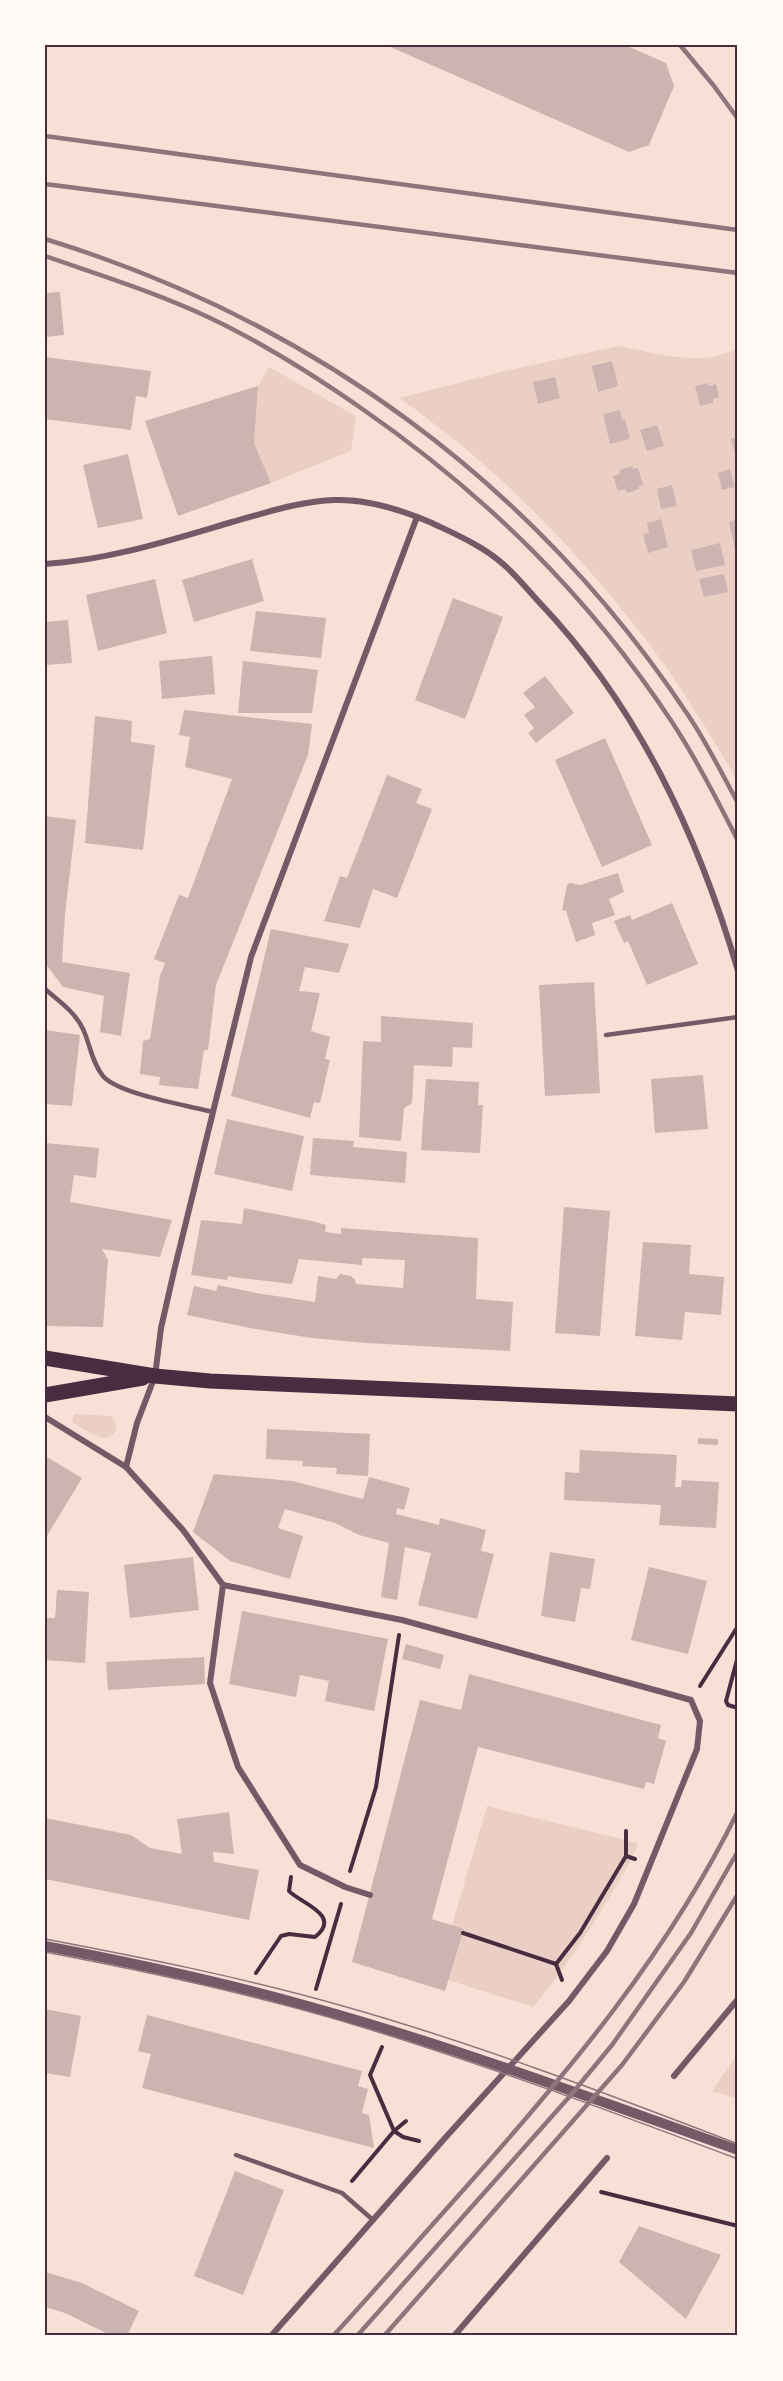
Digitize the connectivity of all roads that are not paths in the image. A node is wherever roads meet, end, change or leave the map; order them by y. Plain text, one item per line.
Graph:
1 (417, 517) junction
2 (45, 564) edge
3 (738, 971) edge
4 (45, 989) edge
5 (738, 1017) edge
6 (606, 1035) dead end
7 (213, 1112) junction
8 (45, 1358) edge
9 (154, 1376) junction
10 (45, 1395) edge
11 (738, 1404) edge
12 (45, 1417) edge
13 (126, 1467) junction
14 (223, 1585) junction
15 (370, 1895) dead end
16 (45, 1946) edge
17 (738, 1999) edge
18 (674, 2076) dead end
19 (738, 2150) edge
20 (236, 2155) dead end
21 (607, 2158) dead end
22 (373, 2220) junction
23 (271, 2336) edge
24 (454, 2336) edge

1 - 2 street
1 - 3 street
1 - 7 street
4 - 7 lane
5 - 6 lane
7 - 9 street
8 - 9 main road
9 - 10 main road
9 - 11 main road
9 - 13 street
12 - 13 street
13 - 14 street
14 - 15 street
14 - 22 street
16 - 19 street
17 - 18 street
20 - 22 lane
21 - 24 street
22 - 23 street

